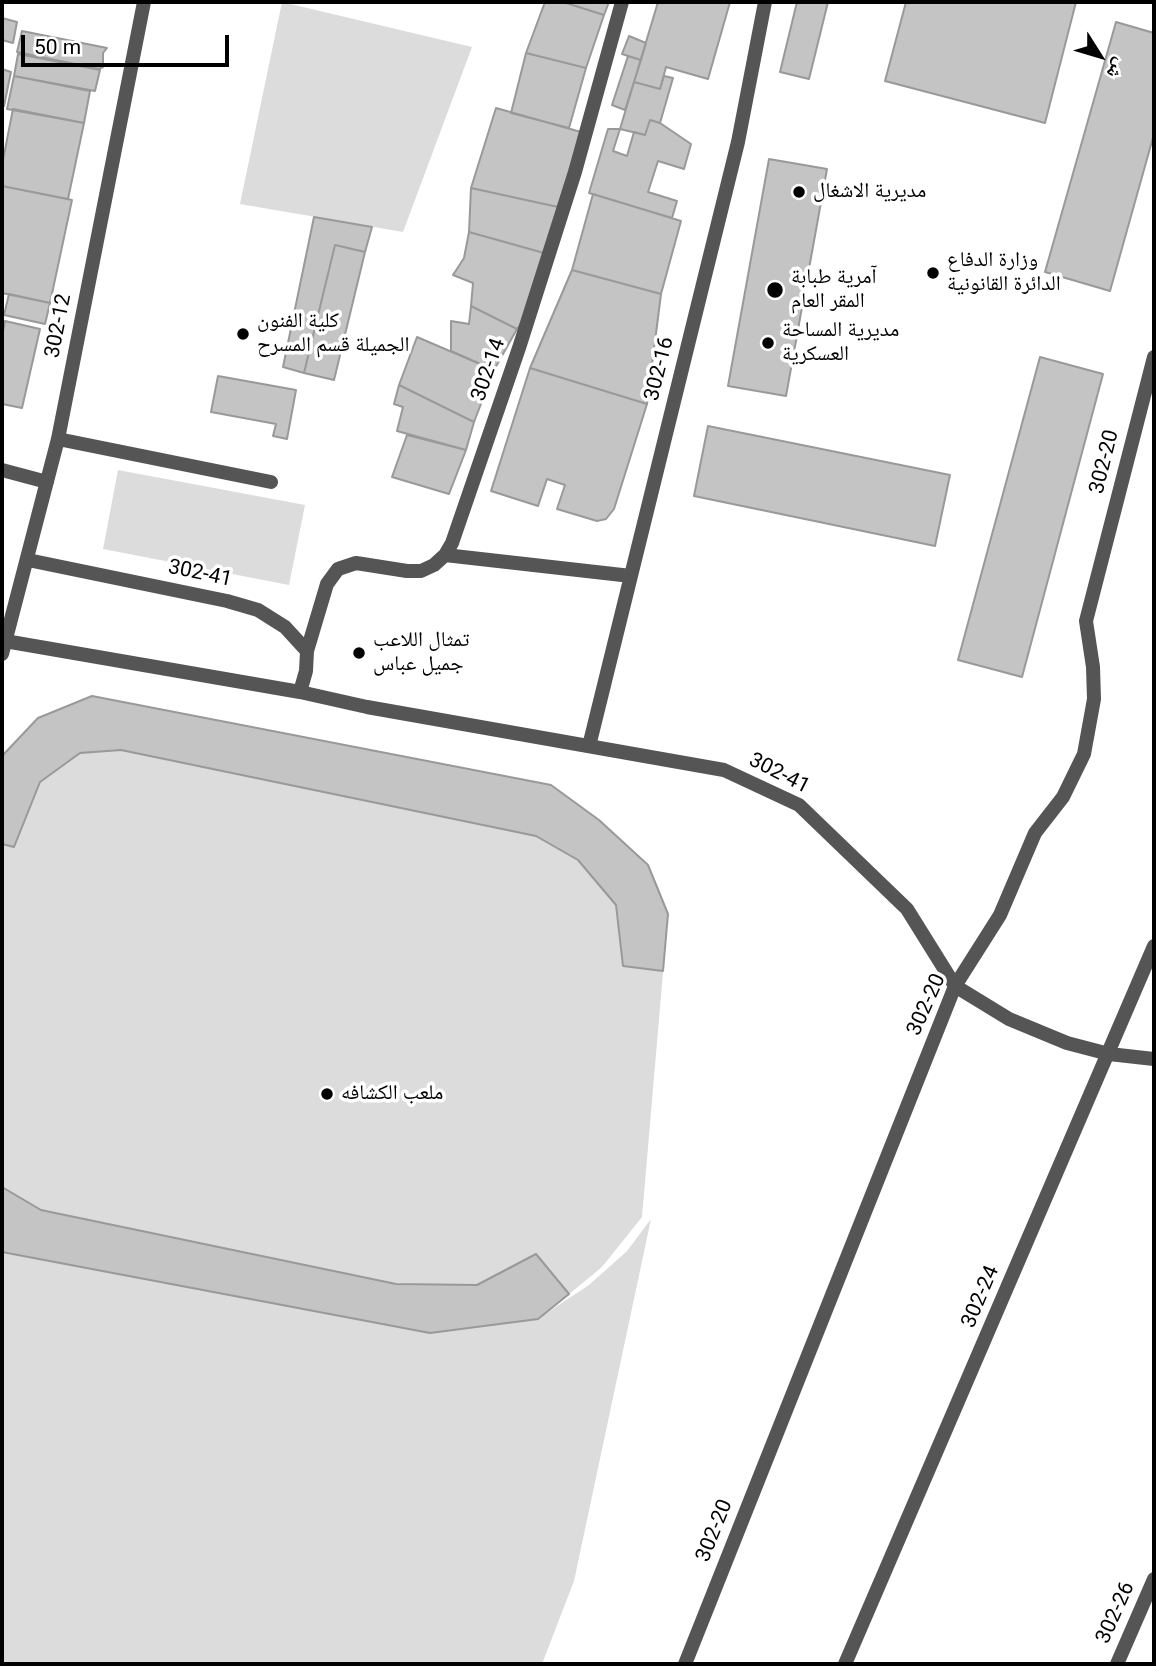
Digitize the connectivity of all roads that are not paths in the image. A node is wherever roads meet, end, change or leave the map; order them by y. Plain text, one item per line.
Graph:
1 (144, 2) edge
2 (622, 2) edge
3 (765, 2) edge
4 (1154, 357) edge
5 (58, 439) junction
6 (2, 470) edge
7 (47, 482) junction
8 (271, 482) dead end
9 (445, 555) junction
10 (28, 560) junction
11 (631, 576) junction
12 (4, 648) edge
13 (307, 651) junction
14 (300, 692) junction
15 (589, 746) junction
16 (1154, 946) edge
17 (956, 986) junction
18 (1109, 1054) junction
19 (1154, 1059) edge
20 (1154, 1579) edge
21 (685, 1664) edge
22 (845, 1664) edge
23 (1117, 1664) edge

1 - 5 street, 302-12
2 - 9 street, 302-14
3 - 11 street, 302-16
4 - 17 street, 302-20
5 - 7 street, 302-12
5 - 8 street
6 - 7 street
7 - 10 street, 302-12
9 - 11 street
9 - 13 street
10 - 12 street, 302-12
10 - 13 street, 302-41
11 - 15 street, 302-16
12 - 14 street, 302-41
13 - 14 street
14 - 15 street, 302-41
15 - 17 street, 302-41
16 - 18 street, 302-24
17 - 18 street, 302-41
17 - 21 street, 302-20
18 - 19 street, 302-41
18 - 22 street, 302-24
20 - 23 street, 302-26

